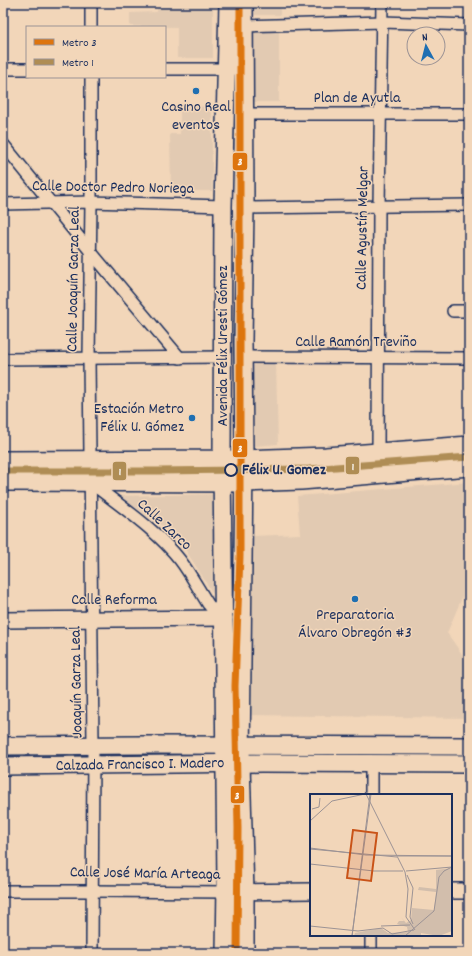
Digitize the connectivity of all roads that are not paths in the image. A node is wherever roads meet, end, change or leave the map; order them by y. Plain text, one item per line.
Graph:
1 (90, 3) edge
2 (228, 3) edge
3 (244, 3) edge
4 (382, 3) edge
5 (382, 22) junction
6 (469, 25) edge
7 (90, 26) edge
8 (244, 26) junction
9 (3, 69) edge
10 (26, 69) edge
11 (166, 69) edge
12 (227, 69) junction
13 (245, 69) junction
14 (91, 78) edge
15 (245, 114) junction
16 (469, 114) edge
17 (381, 115) junction
18 (3, 144) edge
19 (92, 202) junction
20 (52, 203) junction
21 (3, 204) edge
22 (469, 204) edge
23 (223, 206) junction
24 (379, 206) junction
25 (245, 208) junction
26 (91, 252) junction
27 (453, 311) dead end
28 (469, 311) edge
29 (223, 357) junction
30 (242, 357) junction
31 (89, 358) junction
32 (180, 358) junction
33 (469, 358) edge
34 (3, 359) edge
35 (378, 359) junction
36 (469, 445) edge
37 (378, 453) junction
38 (244, 459) junction
39 (3, 460) edge
40 (90, 460) junction
41 (222, 460) junction
42 (469, 467) edge
43 (3, 482) edge
44 (90, 482) junction
45 (222, 483) junction
46 (243, 483) junction
47 (225, 617) junction
48 (92, 618) junction
49 (3, 620) edge
50 (93, 745) junction
51 (233, 745) junction
52 (3, 746) edge
53 (469, 746) edge
54 (233, 764) junction
55 (371, 764) junction
56 (469, 764) edge
57 (3, 766) edge
58 (93, 766) junction
59 (371, 794) edge
60 (3, 891) edge
61 (92, 891) junction
62 (310, 891) edge
63 (452, 891) edge
64 (469, 891) edge
65 (226, 892) junction
66 (245, 892) junction
67 (371, 936) edge
68 (245, 948) edge
69 (92, 953) edge
70 (225, 953) edge
71 (371, 953) edge

1 - 7 street
2 - 12 main road, Avenida Félix Uresti Gómez
3 - 8 main road, Avenida Félix Uresti Gómez
4 - 5 street, Calle Agustín Melgar
5 - 6 street
5 - 8 street
5 - 17 street, Calle Agustín Melgar
8 - 13 main road, Avenida Félix Uresti Gómez
9 - 10 street
11 - 12 street
12 - 13 street
12 - 23 main road, Avenida Félix Uresti Gómez
13 - 15 main road, Avenida Félix Uresti Gómez
14 - 19 street, Calle Joaquín Garza Leal
15 - 17 street, Plan de Ayutla
15 - 25 main road, Avenida Félix Uresti Gómez
16 - 17 street, Plan de Ayutla
17 - 24 street, Calle Agustín Melgar
18 - 20 street
19 - 20 street, Calle Doctor Pedro Noriega
19 - 23 street, Calle Doctor Pedro Noriega
19 - 26 street, Calle Joaquín Garza Leal
20 - 21 street, Calle Doctor Pedro Noriega
20 - 26 street
22 - 24 street
23 - 29 main road, Avenida Félix Uresti Gómez
24 - 25 street
24 - 35 street, Calle Agustín Melgar
25 - 30 main road, Avenida Félix Uresti Gómez
26 - 31 street, Calle Joaquín Garza Leal
26 - 32 street
27 - 28 street
29 - 32 street
29 - 41 main road, Avenida Félix Uresti Gómez
30 - 35 street, Calle Ramón Treviño
30 - 38 main road, Avenida Félix Uresti Gómez
31 - 32 street
31 - 34 street
31 - 40 street, Calle Joaquín Garza Leal
33 - 35 street, Calle Ramón Treviño
35 - 37 street, Calle Agustín Melgar
36 - 37 main road
37 - 38 main road
38 - 41 main road
38 - 46 main road, Avenida Félix Uresti Gómez
39 - 40 main road
40 - 41 main road
40 - 44 street, Calle Joaquín Garza Leal
41 - 45 main road, Avenida Félix Uresti Gómez
42 - 46 main road
43 - 44 main road
44 - 45 main road
44 - 47 street, Calle Zarco
44 - 48 street, Joaquín Garza Leal
45 - 46 main road
45 - 47 main road, Avenida Félix Uresti Gómez
46 - 51 main road, Avenida Félix Uresti Gómez
47 - 48 street, Calle Reforma
47 - 51 main road, Avenida Félix Uresti Gómez
48 - 49 street, Calle Reforma
48 - 50 street, Joaquín Garza Leal
50 - 51 main road, Calzada Francisco I. Madero
50 - 52 main road, Calzada Francisco I. Madero
50 - 58 street, Joaquín Garza Leal
51 - 53 main road, Calzada Francisco I. Madero
51 - 54 main road, Avenida Félix Uresti Gómez
54 - 55 main road, Calzada Francisco I. Madero
54 - 58 main road, Calzada Francisco I. Madero
54 - 65 main road, Avenida Félix Uresti Gómez
54 - 66 main road, Avenida Félix Uresti Gómez
55 - 56 main road, Calzada Francisco I. Madero
55 - 59 street
57 - 58 main road, Calzada Francisco I. Madero
58 - 61 street, Joaquín Garza Leal
60 - 61 street, Calle José María Arteaga
61 - 65 street, Calle José María Arteaga
61 - 69 street, Joaquín Garza Leal
62 - 66 street, Calle José María Arteaga
63 - 64 street
65 - 66 street, Calle José María Arteaga
65 - 70 main road, Avenida Félix Uresti Gómez
66 - 68 main road, Avenida Félix Uresti Gómez
67 - 71 street

